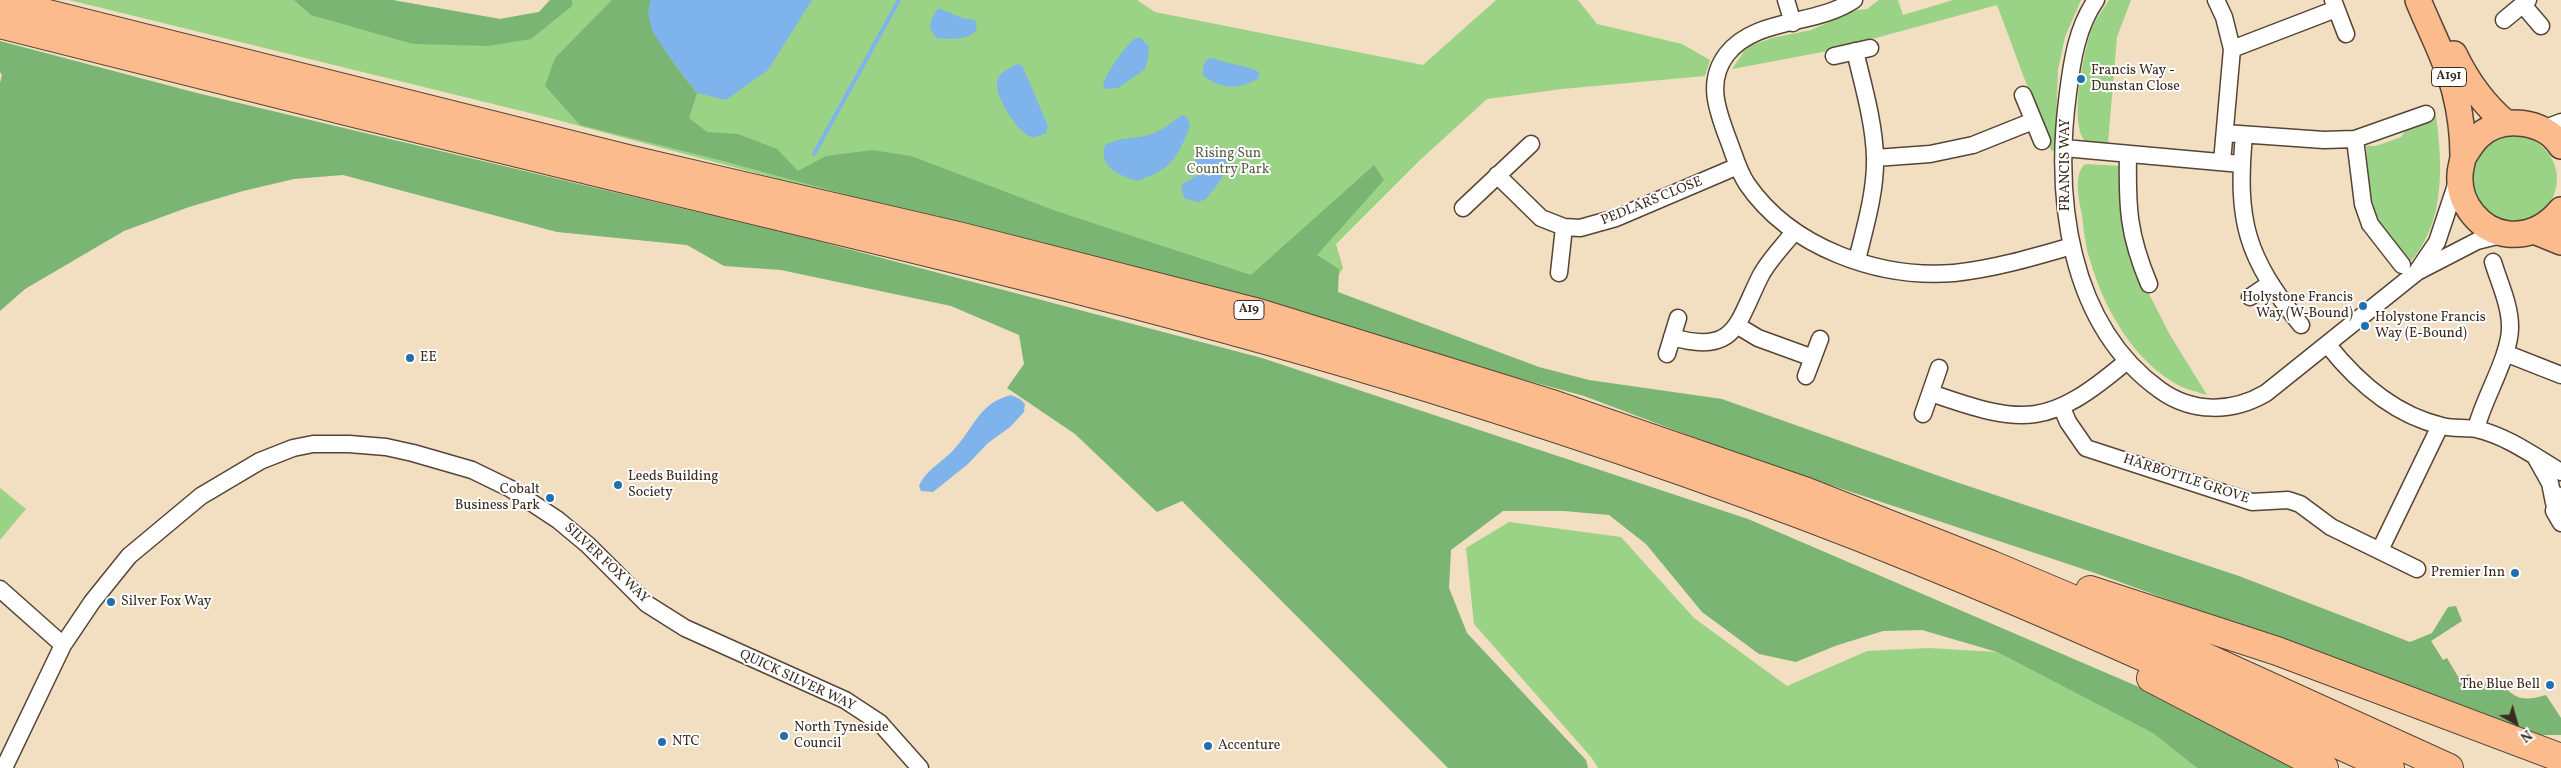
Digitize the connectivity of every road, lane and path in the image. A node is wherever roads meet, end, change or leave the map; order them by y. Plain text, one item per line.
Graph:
1 (1786, 0) edge
2 (1854, 0) edge
3 (2096, 0) edge
4 (2216, 0) edge
5 (2418, 0) edge
6 (2430, 0) edge
7 (0, 2) edge
8 (2525, 2) edge
9 (2335, 4) edge
10 (2504, 20) dead end
11 (1793, 23) junction
12 (0, 24) edge
13 (2541, 26) dead end
14 (2346, 34) dead end
15 (2232, 49) junction
16 (1834, 56) dead end
17 (2023, 95) dead end
18 (2426, 114) dead end
19 (2034, 121) junction
20 (2506, 123) junction
21 (2552, 125) edge
22 (2225, 133) junction
23 (2244, 135) junction
24 (2355, 139) junction
25 (2042, 141) dead end
26 (1531, 144) dead end
27 (2561, 146) edge
28 (2064, 148) junction
29 (2128, 154) junction
30 (1875, 158) junction
31 (2222, 162) junction
32 (2241, 164) junction
33 (1738, 166) junction
34 (2462, 167) junction
35 (1497, 175) junction
36 (1463, 208) dead end
37 (2561, 210) edge
38 (1564, 227) junction
39 (2534, 231) junction
40 (1794, 232) junction
41 (2506, 234) junction
42 (2561, 242) edge
43 (2072, 246) junction
44 (1858, 260) junction
45 (2493, 262) dead end
46 (2409, 268) junction
47 (1559, 273) dead end
48 (2149, 284) dead end
49 (2269, 284) junction
50 (2250, 297) dead end
51 (1678, 318) dead end
52 (2301, 325) dead end
53 (1738, 326) junction
54 (1672, 337) junction
55 (1820, 340) dead end
56 (2327, 344) junction
57 (2505, 353) junction
58 (1667, 354) dead end
59 (1813, 358) junction
60 (2127, 361) junction
61 (1939, 368) dead end
62 (2561, 375) edge
63 (1806, 376) dead end
64 (1931, 393) junction
65 (2062, 408) junction
66 (1923, 414) dead end
67 (2440, 426) junction
68 (2476, 429) junction
69 (2536, 458) junction
70 (2561, 472) edge
71 (2557, 496) edge
72 (2561, 523) edge
73 (2380, 550) junction
74 (1992, 565) junction
75 (2417, 569) dead end
76 (0, 589) edge
77 (685, 628) joint
78 (2087, 631) junction
79 (63, 645) junction
80 (2561, 758) edge
81 (4, 768) edge
82 (920, 768) edge
83 (2324, 768) edge
84 (2390, 768) edge
85 (2448, 768) edge

1 - 11 street
2 - 11 street
3 - 28 street, FRANCIS WAY
4 - 15 street
5 - 34 main road, A191
6 - 20 main road, A191
7 - 74 highway, A19
8 - 10 street
8 - 13 street
9 - 14 street
9 - 15 street
11 - 33 street
12 - 78 highway, A19
15 - 22 street
16 - 30 street
17 - 19 street
18 - 24 street
19 - 25 street
19 - 30 street
20 - 21 main road
20 - 34 main road
21 - 27 main road
22 - 23 street
22 - 31 street
23 - 24 street
23 - 32 street
24 - 46 street
26 - 35 street
28 - 29 street
28 - 43 street, FRANCIS WAY
29 - 31 street
29 - 48 street
30 - 44 street
31 - 32 street
32 - 49 street
33 - 38 street, PEDLARS CLOSE
33 - 40 street
34 - 41 main road, A191
34 - 46 street, FRANCIS WAY
35 - 36 street
35 - 38 street, PEDLARS CLOSE
37 - 39 main road
38 - 47 street
39 - 41 main road
39 - 42 main road
40 - 44 street
40 - 53 street
41 - 46 street, FRANCIS WAY
43 - 44 street
43 - 60 street, FRANCIS WAY
45 - 57 street
46 - 56 street, FRANCIS WAY
49 - 50 street
49 - 52 street
51 - 54 street
53 - 54 street
53 - 59 street
54 - 58 street
55 - 59 street
56 - 60 street, FRANCIS WAY
56 - 67 street
57 - 62 street
57 - 68 street
59 - 63 street
60 - 65 street
61 - 64 street
64 - 65 street
64 - 66 street
65 - 73 street, HARBOTTLE GROVE
67 - 68 street
67 - 73 street
68 - 69 street
69 - 70 street
69 - 71 street
71 - 72 street
73 - 75 street, HARBOTTLE GROVE
74 - 80 highway
74 - 85 highway, A19
76 - 79 street
77 - 79 street, SILVER FOX WAY
77 - 82 street, QUICK SILVER WAY
78 - 83 highway
78 - 84 highway, A19
79 - 81 street, SILVER FOX WAY

